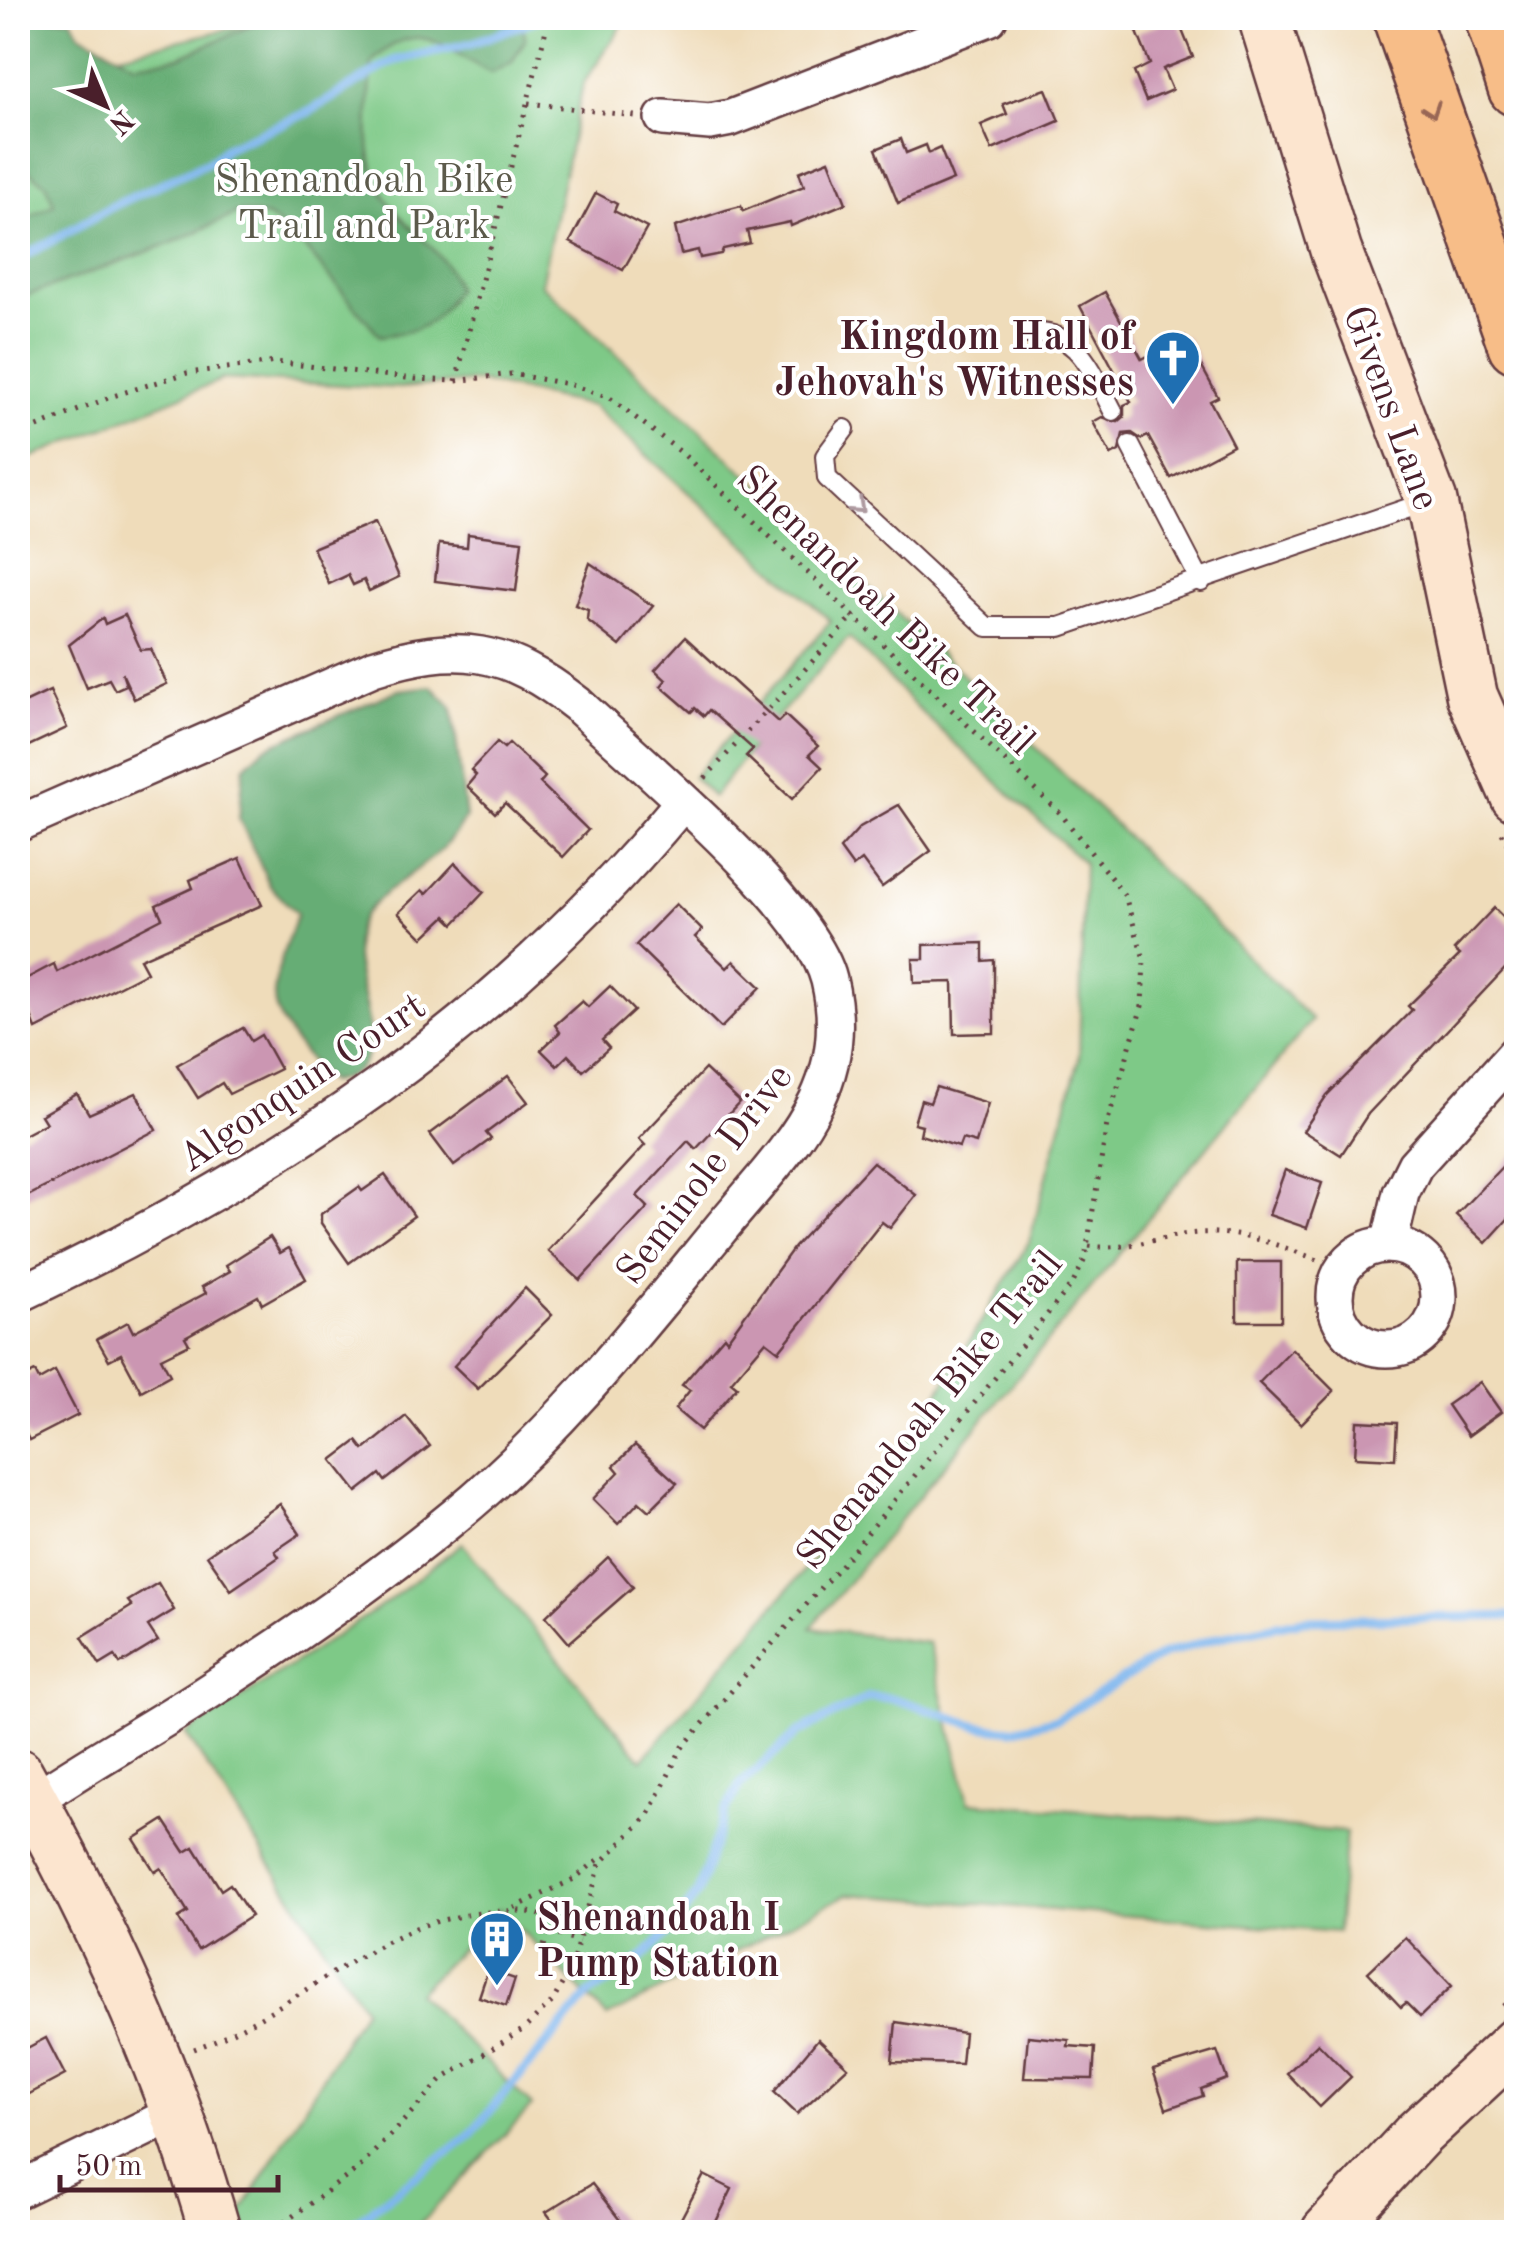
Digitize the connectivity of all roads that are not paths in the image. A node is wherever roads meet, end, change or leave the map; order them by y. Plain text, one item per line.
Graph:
1 (989, 18) edge
2 (1264, 18) edge
3 (1401, 18) edge
4 (1492, 18) edge
5 (1516, 88) edge
6 (663, 118) road end
7 (1025, 334) dead end
8 (1516, 344) edge
9 (1113, 411) dead end
10 (845, 429) dead end
11 (1130, 445) dead end
12 (1431, 500) junction
13 (1201, 582) junction
14 (1516, 796) edge
15 (682, 803) junction
16 (18, 824) edge
17 (1516, 1053) edge
18 (1389, 1245) junction
19 (18, 1295) edge
20 (25, 1787) edge
21 (1516, 2042) edge
22 (176, 2113) junction
23 (18, 2190) edge
24 (214, 2228) edge
25 (1327, 2232) edge

1 - 6 street
2 - 12 street, Givens Lane
3 -> 8 highway
4 - 5 highway
7 - 9 lane
10 -> 13 lane
11 - 13 lane
12 - 13 lane
12 - 14 street, Givens Lane
15 - 16 street, Seminole Drive
15 - 19 street, Algonquin Court
15 - 20 street, Seminole Drive
17 - 18 street
18 - 18 street
20 - 22 street
21 - 25 street
22 - 23 street
22 - 24 street

